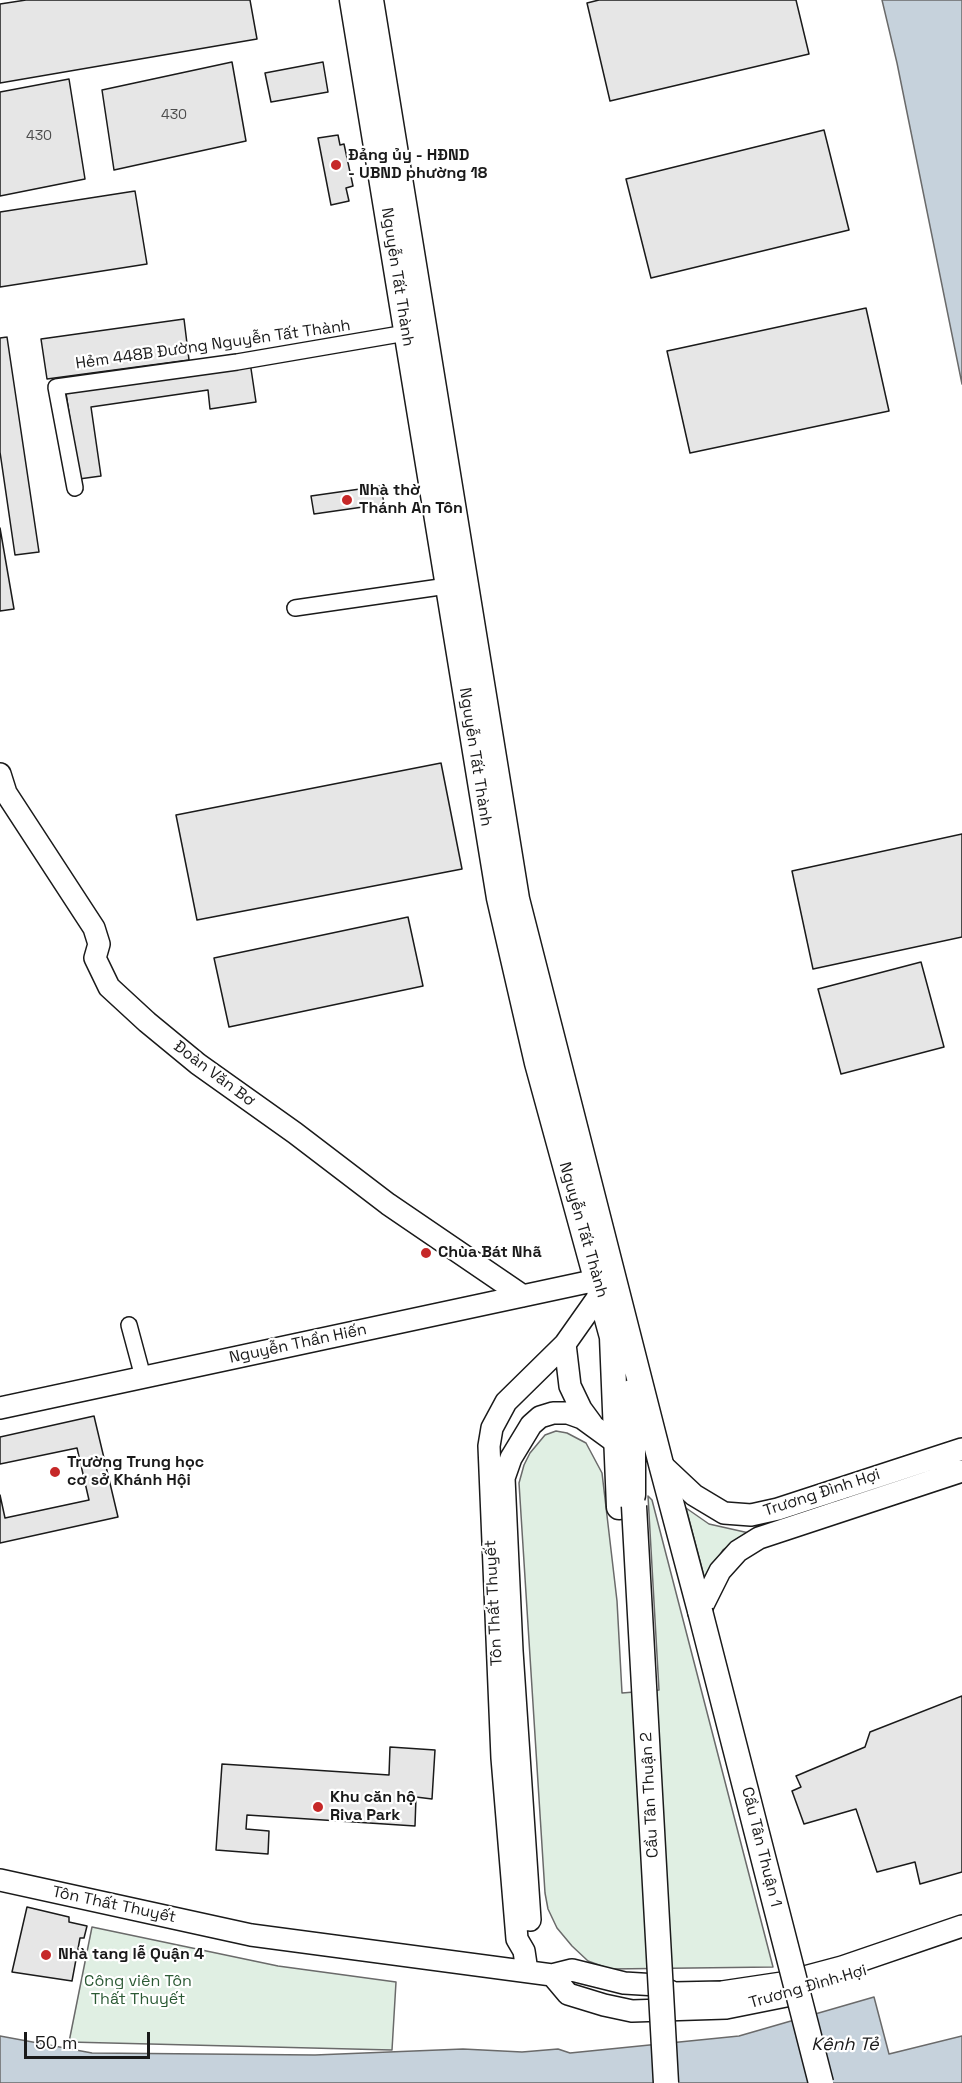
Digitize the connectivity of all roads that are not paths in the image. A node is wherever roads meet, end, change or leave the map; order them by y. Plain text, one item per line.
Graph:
1 (352, 0) edge
2 (371, 0) edge
3 (406, 333) junction
4 (75, 489) dead end
5 (447, 586) junction
6 (296, 608) dead end
7 (0, 774) edge
8 (599, 1286) junction
9 (523, 1296) junction
10 (129, 1325) dead end
11 (565, 1344) junction
12 (633, 1353) junction
13 (143, 1377) junction
14 (0, 1408) edge
15 (593, 1426) junction
16 (615, 1442) junction
17 (962, 1449) edge
18 (928, 1459) junction
19 (661, 1464) junction
20 (962, 1471) edge
21 (919, 1485) junction
22 (626, 1507) junction
23 (700, 1611) junction
24 (0, 1880) edge
25 (962, 1911) edge
26 (962, 1926) edge
27 (962, 1940) edge
28 (878, 1947) junction
29 (526, 1961) junction
30 (552, 1975) junction
31 (651, 2083) edge
32 (666, 2083) edge
33 (821, 2083) edge

1 - 3 main road, Nguyễn Tất Thành
2 - 12 main road, Nguyễn Tất Thành
3 - 4 street, Hẻm 448B Đường Nguyễn Tất Thành
3 - 5 main road, Nguyễn Tất Thành
5 - 6 street
5 - 8 main road, Nguyễn Tất Thành
7 - 9 main road, Đoàn Văn Bơ
8 - 9 main road, Nguyễn Thần Hiến
8 - 11 main road, Tôn Thất Thuyết
8 - 16 main road, Nguyễn Tất Thành
9 - 13 main road, Nguyễn Thần Hiến
10 - 13 street
11 - 15 main road
11 - 29 main road, Tôn Thất Thuyết
12 - 19 main road, Nguyễn Tất Thành
12 - 22 main road, Nguyễn Tất Thành
13 - 14 main road, Nguyễn Thần Hiến
15 - 16 main road
15 - 29 main road, Tôn Thất Thuyết
16 - 22 main road, Nguyễn Tất Thành
17 - 18 main road, Trương Đình Hợi
18 - 19 main road, Trương Đình Hợi
18 - 21 main road
19 - 23 main road, Nguyễn Tất Thành
20 - 21 main road, Trương Đình Hợi
21 - 23 main road, Trương Đình Hợi
22 - 31 main road, Cầu Tân Thuận 2
22 - 32 main road, Cầu Tân Thuận 2, bridge
23 - 33 main road, Cầu Tân Thuận 1, bridge
24 - 29 main road, Tôn Thất Thuyết
25 - 28 main road, Trương Đình Hợi
26 - 28 main road, Trương Đình Hợi
27 - 30 main road, Trương Đình Hợi
28 - 30 main road, Trương Đình Hợi
29 - 30 main road, Trương Đình Hợi

